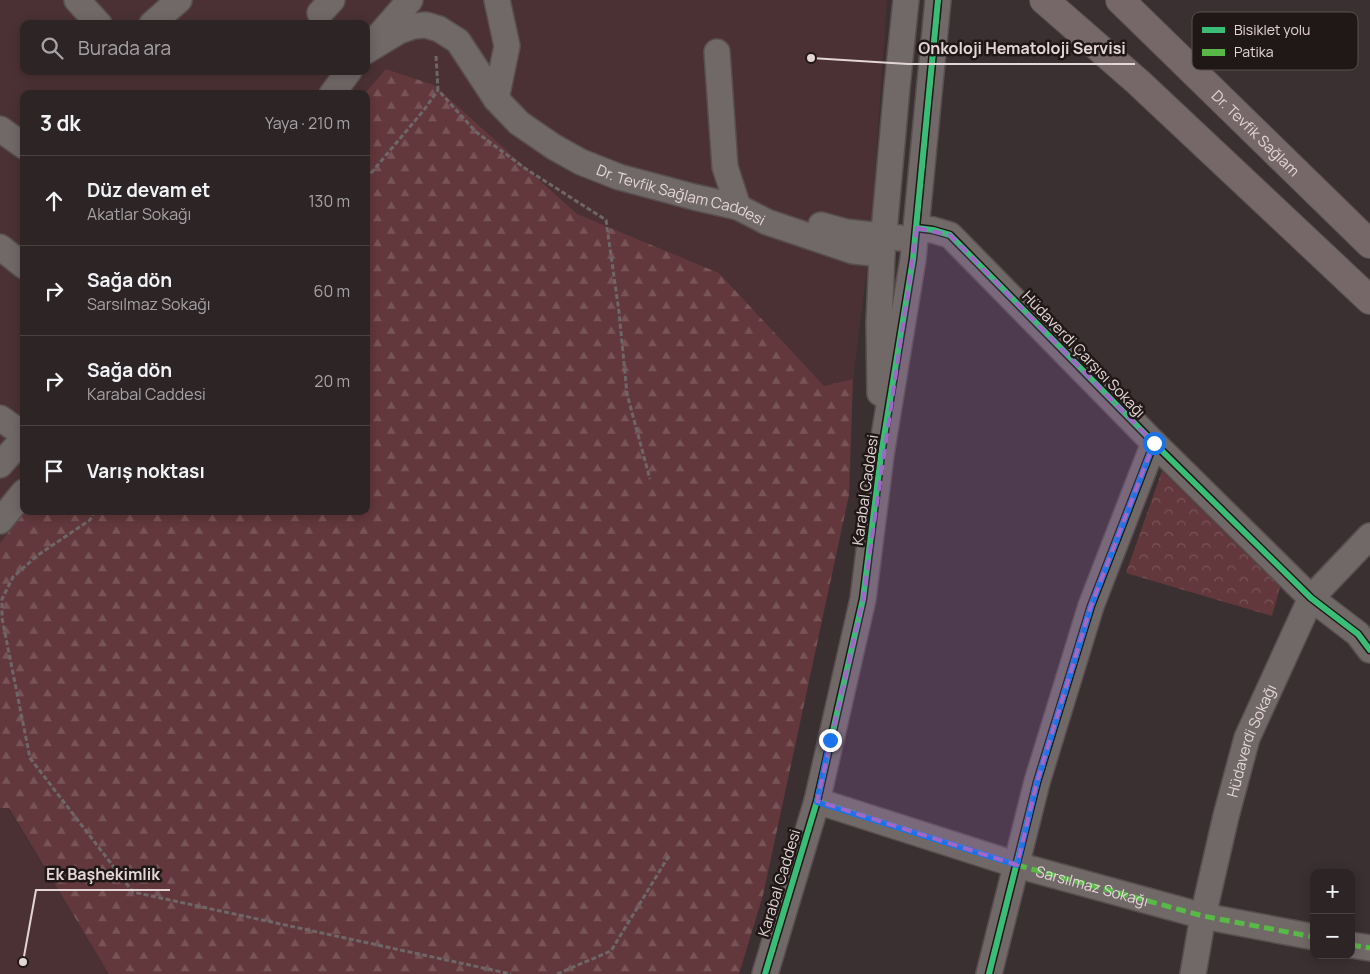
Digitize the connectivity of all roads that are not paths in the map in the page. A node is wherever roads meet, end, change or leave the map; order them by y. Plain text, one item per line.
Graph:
1 (77, 0) edge
2 (179, 0) edge
3 (410, 0) edge
4 (424, 0) edge
5 (497, 0) edge
6 (906, 0) edge
7 (938, 0) edge
8 (1044, 0) edge
9 (1120, 0) edge
10 (95, 20) edge
11 (156, 20) edge
12 (437, 28) junction
13 (370, 45) edge
14 (370, 48) edge
15 (717, 52) dead end
16 (347, 75) edge
17 (335, 90) edge
18 (496, 99) junction
19 (0, 129) edge
20 (20, 143) edge
21 (738, 208) junction
22 (916, 234) junction
23 (1370, 244) edge
24 (883, 245) junction
25 (0, 247) edge
26 (20, 263) edge
27 (1370, 300) edge
28 (0, 418) edge
29 (20, 433) edge
30 (20, 441) edge
31 (1154, 443) junction
32 (881, 455) junction
33 (0, 465) edge
34 (20, 497) edge
35 (0, 521) edge
36 (1370, 536) edge
37 (1311, 598) junction
38 (1370, 650) edge
39 (817, 802) junction
40 (1017, 865) junction
41 (1203, 916) junction
42 (1310, 937) edge
43 (1355, 946) edge
44 (1370, 948) edge
45 (765, 974) edge
46 (988, 974) edge
47 (1193, 974) edge

1 - 10 street
2 - 11 street
3 - 13 street
4 - 12 street
5 - 18 street
6 - 24 street, Karabal Caddesi
7 - 22 street, Karabal Caddesi
8 - 27 main road
9 - 23 main road, Dr. Tevfik Sağlam
12 - 14 street
12 - 18 street, Dr. Tevfik Sağlam Caddesi
15 - 21 street
16 - 17 street
18 - 21 street, Dr. Tevfik Sağlam Caddesi
19 - 20 street
21 - 24 street, Dr. Tevfik Sağlam Caddesi
22 - 24 street, Hüdaverdi Çarşısı Sokağı
22 - 31 street, Hüdaverdi Çarşısı Sokağı
22 - 32 street, Karabal Caddesi
24 - 32 street, Karabal Caddesi
25 - 26 street
28 - 29 street
30 - 33 street
31 - 37 street, Hüdaverdi Çarşısı Sokağı
31 - 40 street
32 - 39 street, Karabal Caddesi
34 - 35 street
36 - 37 street, Hüdaverdi Sokağı
37 - 38 street, Hüdaverdi Çarşısı Sokağı
37 - 41 street, Hüdaverdi Sokağı
39 - 40 street, Sarsılmaz Sokağı
39 - 45 street, Karabal Caddesi
40 - 41 street, Sarsılmaz Sokağı
40 - 46 street
41 - 42 street, Sarsılmaz Sokağı
41 - 47 street, Hüdaverdi Sokağı
43 - 44 street

